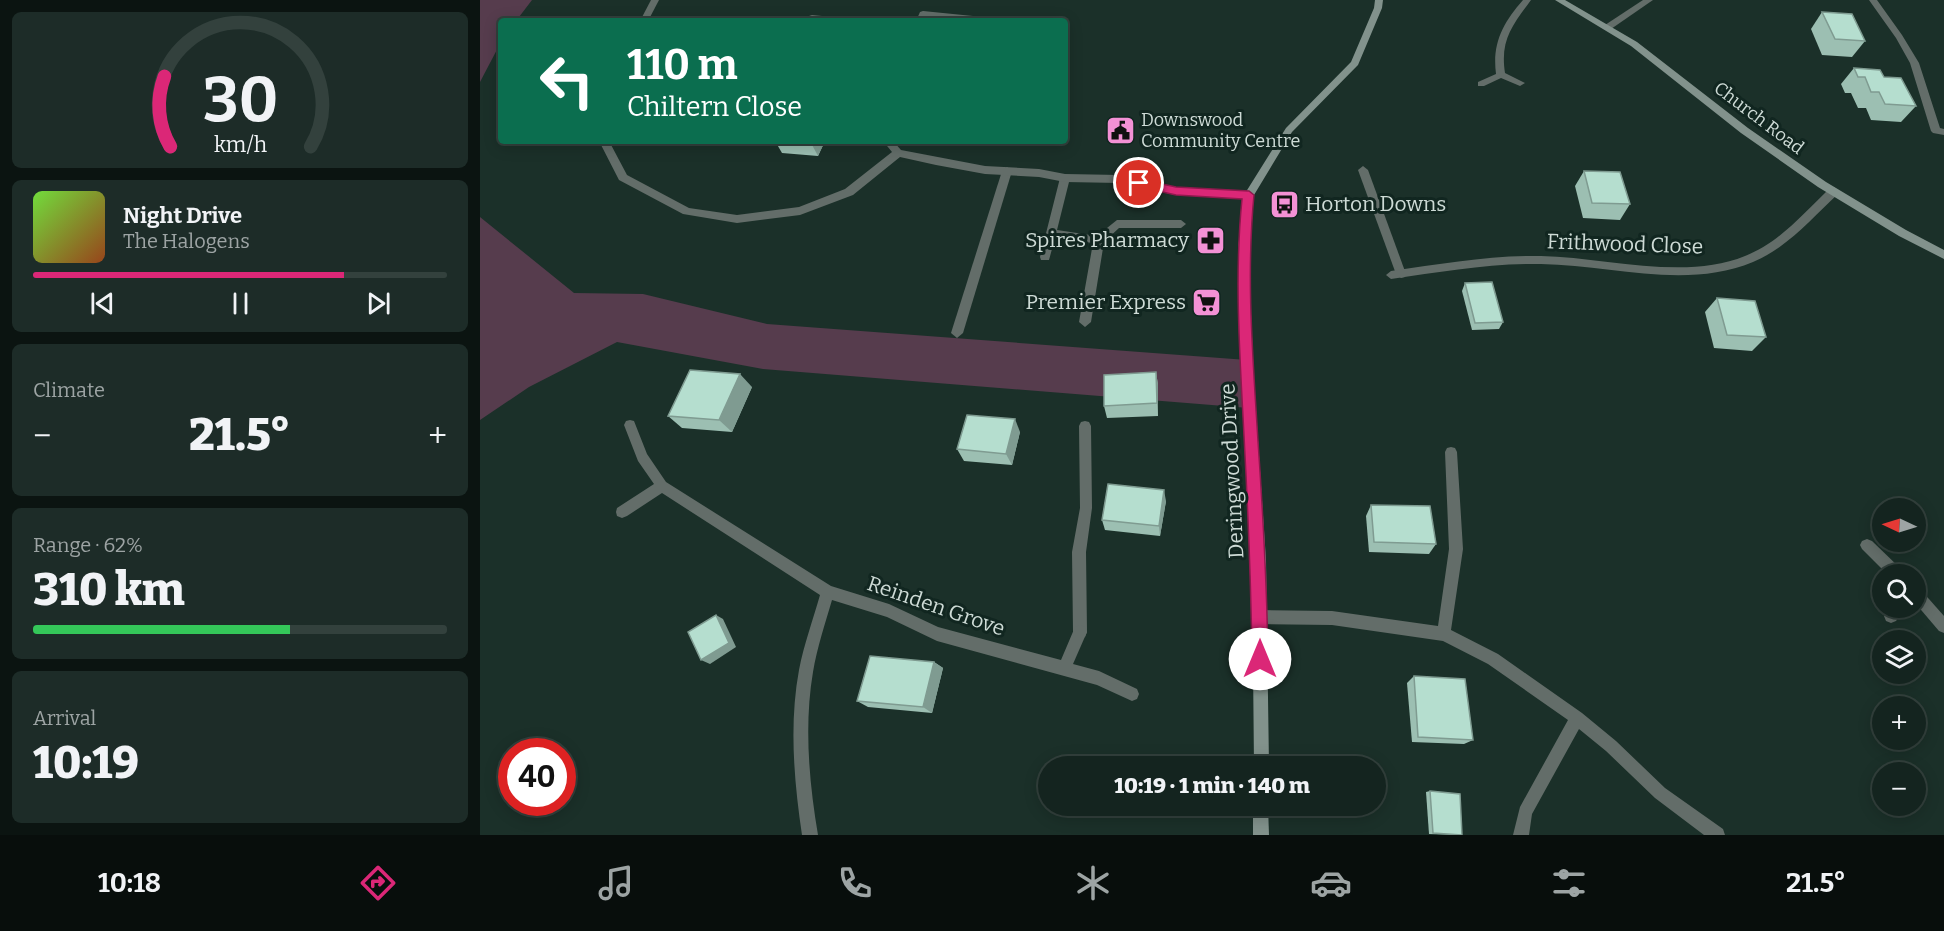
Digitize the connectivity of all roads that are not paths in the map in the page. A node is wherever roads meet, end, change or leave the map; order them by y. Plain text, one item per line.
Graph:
1 (655, 0) edge
2 (1379, 0) edge
3 (1527, 0) edge
4 (1559, 0) edge
5 (1648, 0) edge
6 (1873, 0) edge
7 (646, 18) edge
8 (921, 18) edge
9 (963, 18) edge
10 (1608, 27) junction
11 (1501, 75) junction
12 (1520, 83) dead end
13 (1481, 84) dead end
14 (1944, 132) edge
15 (606, 144) edge
16 (890, 144) edge
17 (898, 153) junction
18 (1363, 170) dead end
19 (1006, 171) junction
20 (1065, 178) junction
21 (1834, 191) junction
22 (1249, 195) junction
23 (1181, 224) dead end
24 (1051, 233) junction
25 (1099, 240) junction
26 (1944, 255) edge
27 (1046, 256) dead end
28 (1084, 322) dead end
29 (957, 333) dead end
30 (630, 425) dead end
31 (1085, 426) dead end
32 (1451, 452) dead end
33 (662, 486) junction
34 (622, 512) dead end
35 (1867, 544) dead end
36 (1886, 564) edge
37 (828, 592) junction
38 (1926, 606) edge
39 (1260, 617) junction
40 (1944, 626) edge
41 (1444, 634) junction
42 (1064, 669) junction
43 (1132, 694) dead end
44 (1576, 718) junction
45 (1261, 756) edge
46 (1261, 816) edge
47 (810, 835) edge
48 (1261, 835) edge
49 (1521, 835) edge
50 (1717, 835) edge

1 - 7 street
2 - 22 street, Deringwood Drive
3 - 11 street
4 - 10 street, Church Road
5 - 10 street
6 - 14 street
8 - 9 street
10 - 21 street, Church Road
11 - 12 street
11 - 13 street
15 - 17 street
16 - 17 street
17 - 19 street
18 - 21 street, Frithwood Close
19 - 20 street
19 - 29 street
20 - 22 street
20 - 24 street
21 - 26 street, Church Road
22 - 39 street, Deringwood Drive
23 - 25 street
24 - 25 street
24 - 27 street
25 - 28 street
30 - 33 street, Reinden Grove
31 - 42 street
32 - 41 street
33 - 34 street
33 - 37 street, Reinden Grove
35 - 36 street
37 - 42 street, Reinden Grove
37 - 47 street
38 - 40 street
39 - 41 street
39 - 45 street, Deringwood Drive
41 - 44 street
42 - 43 street, Reinden Grove
44 - 49 street
44 - 50 street
46 - 48 street

